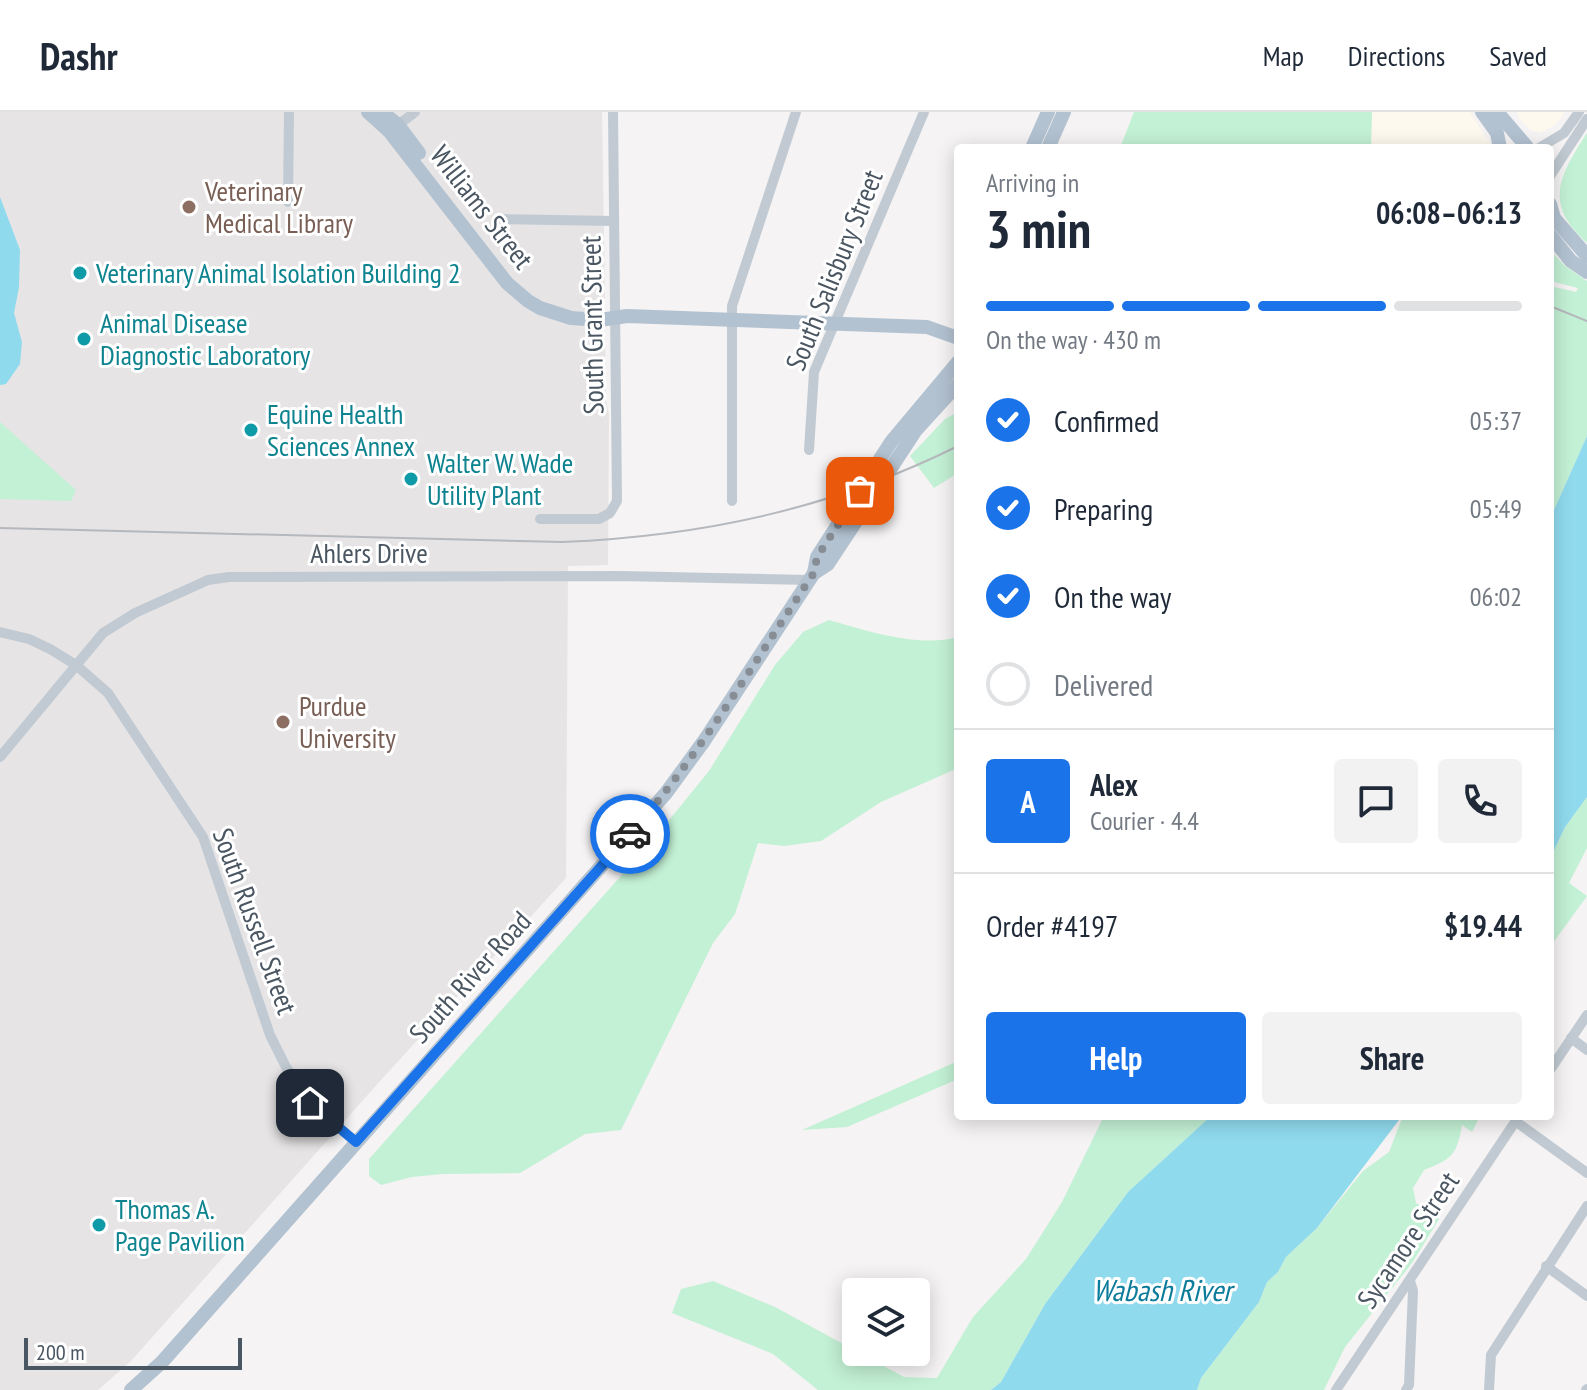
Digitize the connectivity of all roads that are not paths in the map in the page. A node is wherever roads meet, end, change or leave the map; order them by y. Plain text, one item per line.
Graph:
1 (289, 112) edge
2 (368, 112) edge
3 (382, 112) edge
4 (415, 112) edge
5 (613, 112) edge
6 (796, 112) edge
7 (924, 112) edge
8 (1048, 112) edge
9 (1064, 112) edge
10 (1482, 112) edge
11 (1497, 112) edge
12 (1579, 112) edge
13 (1587, 119) edge
14 (398, 125) junction
15 (1034, 144) edge
16 (1050, 144) edge
17 (1499, 144) edge
18 (1525, 144) edge
19 (1546, 144) edge
20 (1554, 170) edge
21 (288, 202) dead end
22 (1554, 218) edge
23 (500, 219) dead end
24 (614, 221) junction
25 (1554, 238) edge
26 (1584, 262) edge
27 (615, 316) junction
28 (732, 320) junction
29 (954, 323) edge
30 (833, 324) junction
31 (927, 327) junction
32 (954, 337) edge
33 (954, 367) edge
34 (954, 388) edge
35 (809, 450) dead end
36 (732, 501) dead end
37 (540, 519) dead end
38 (812, 576) junction
39 (0, 632) edge
40 (76, 665) junction
41 (0, 757) edge
42 (1587, 1015) edge
43 (1571, 1038) junction
44 (1587, 1050) edge
45 (1554, 1064) edge
46 (1516, 1120) edge
47 (1520, 1120) edge
48 (356, 1142) junction
49 (1587, 1173) edge
50 (1587, 1206) edge
51 (1546, 1266) junction
52 (1410, 1281) junction
53 (1587, 1296) edge
54 (131, 1390) edge
55 (1336, 1390) edge
56 (1406, 1390) edge
57 (1489, 1390) edge

1 - 21 street
2 - 27 main road, Williams Street
3 - 14 main road, Williams Street
4 - 14 street
5 - 24 street, South Grant Street
6 - 28 street
7 - 30 street, South Salisbury Street
8 - 15 main road
9 - 16 main road
10 - 17 main road
11 - 18 main road
12 - 19 street
13 - 20 street
14 - 27 main road, Williams Street
22 - 26 main road
23 - 24 street
24 - 27 street, South Grant Street
25 - 26 main road
27 - 28 main road, Williams Street
27 - 37 street, South Grant Street
28 - 30 main road, Williams Street
28 - 36 street
29 - 31 main road, Williams Street
30 - 31 main road, Williams Street
30 - 35 street, South Salisbury Street
31 - 32 main road, Williams Street
33 - 38 main road, South River Road
34 - 38 main road, South River Road
38 - 40 street, Ahlers Drive
38 - 48 main road, South River Road
39 - 40 street, South Russell Street
40 - 41 street, Ahlers Drive
40 - 48 street, South Russell Street
42 - 43 street
43 - 44 street
43 - 45 street
46 - 52 street, Sycamore Street
47 - 49 street
48 - 54 main road, South River Road
50 - 51 street
51 - 53 street
51 - 57 street
52 - 55 street, Sycamore Street
52 - 56 street

